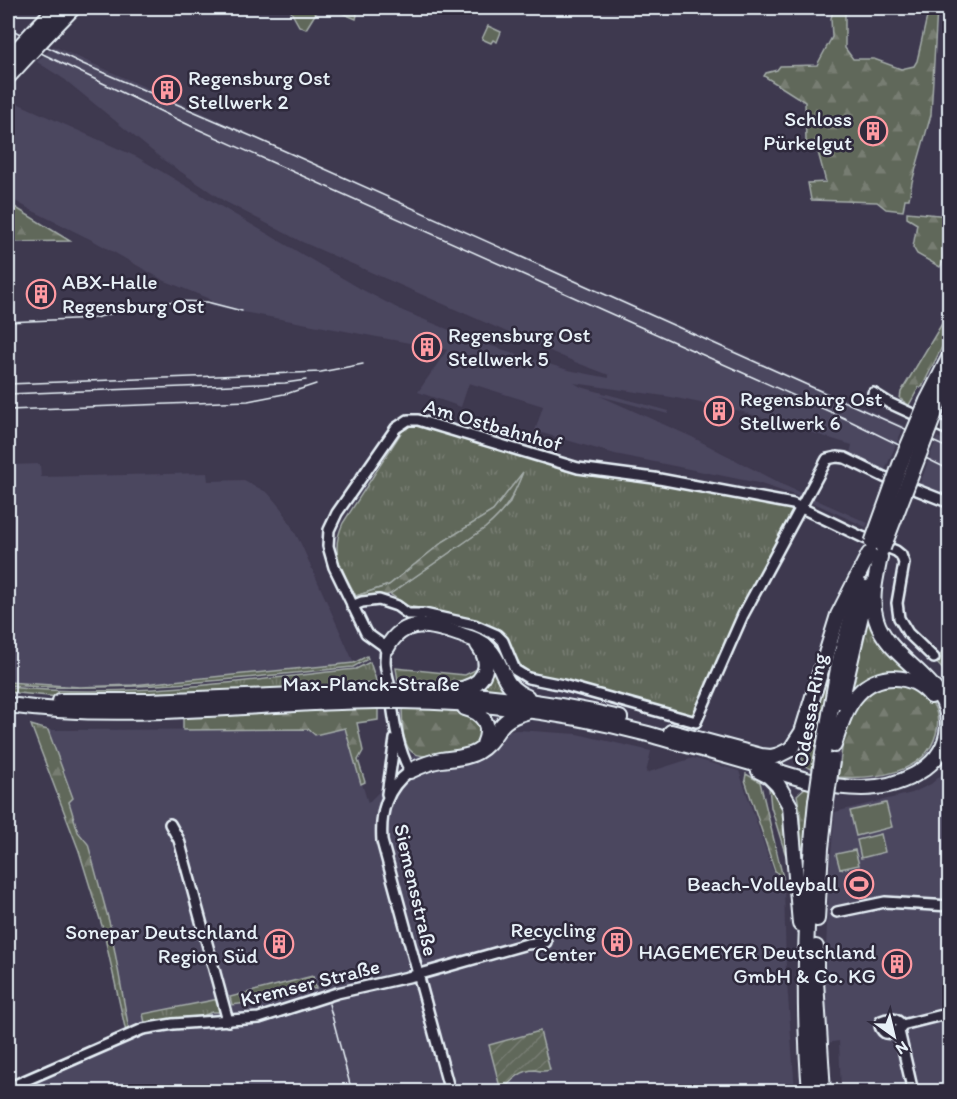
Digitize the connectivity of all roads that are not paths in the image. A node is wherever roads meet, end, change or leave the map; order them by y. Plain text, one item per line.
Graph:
1 (56, 8) edge
2 (73, 8) edge
3 (38, 36) junction
4 (8, 59) edge
5 (8, 77) edge
6 (950, 356) edge
7 (950, 379) edge
8 (873, 393) dead end
9 (932, 403) junction
10 (950, 431) edge
11 (950, 503) edge
12 (801, 508) junction
13 (876, 550) junction
14 (352, 606) junction
15 (473, 639) junction
16 (387, 648) junction
17 (934, 657) dead end
18 (8, 696) edge
19 (376, 696) junction
20 (446, 697) junction
21 (8, 705) edge
22 (533, 706) junction
23 (396, 736) junction
24 (687, 736) junction
25 (834, 745) junction
26 (481, 749) junction
27 (729, 758) junction
28 (827, 760) junction
29 (410, 771) junction
30 (386, 799) junction
31 (821, 802) junction
32 (170, 824) dead end
33 (950, 906) edge
34 (837, 912) dead end
35 (546, 942) dead end
36 (417, 975) junction
37 (806, 984) junction
38 (950, 1013) edge
39 (228, 1021) junction
40 (8, 1088) edge
41 (450, 1092) edge
42 (810, 1092) edge
43 (823, 1092) edge
44 (913, 1092) edge

1 - 3 highway
2 - 3 highway
3 - 4 highway, bridge
3 - 5 highway, bridge
6 - 9 highway, Odessa-Ring
7 - 9 highway, Odessa-Ring
8 - 10 street
9 - 13 highway, Odessa-Ring, bridge
11 - 12 street
12 - 14 street
12 - 14 street, Am Ostbahnhof
12 - 17 street, Am Ostbahnhof
13 - 24 highway
13 - 25 highway, Odessa-Ring
13 - 27 highway
13 - 28 highway, Odessa-Ring
14 - 16 street, Am Ostbahnhof
15 - 16 highway
15 - 20 highway
15 - 22 highway
16 - 23 street
18 - 19 highway, Max-Planck-Straße
19 - 20 highway, Max-Planck-Straße, bridge
19 - 21 highway, Max-Planck-Straße
20 - 22 highway, Max-Planck-Straße
20 - 26 highway
22 - 24 highway, Max-Planck-Straße
22 - 26 highway
22 - 27 highway, Max-Planck-Straße
23 - 29 street
23 - 30 street
24 - 25 highway
25 - 28 highway, Odessa-Ring
26 - 29 highway
27 - 37 highway
28 - 31 highway, Odessa-Ring, bridge
29 - 30 street, Siemensstraße
30 - 36 street, Siemensstraße
31 - 37 highway, Odessa-Ring
31 - 43 highway, Odessa-Ring
32 - 39 street
33 - 34 street
35 - 36 street, Siemensstraße
36 - 39 street, Kremser Straße
36 - 41 street, Siemensstraße
37 - 42 highway, Odessa-Ring
38 - 44 street
39 - 40 street, Kremser Straße

